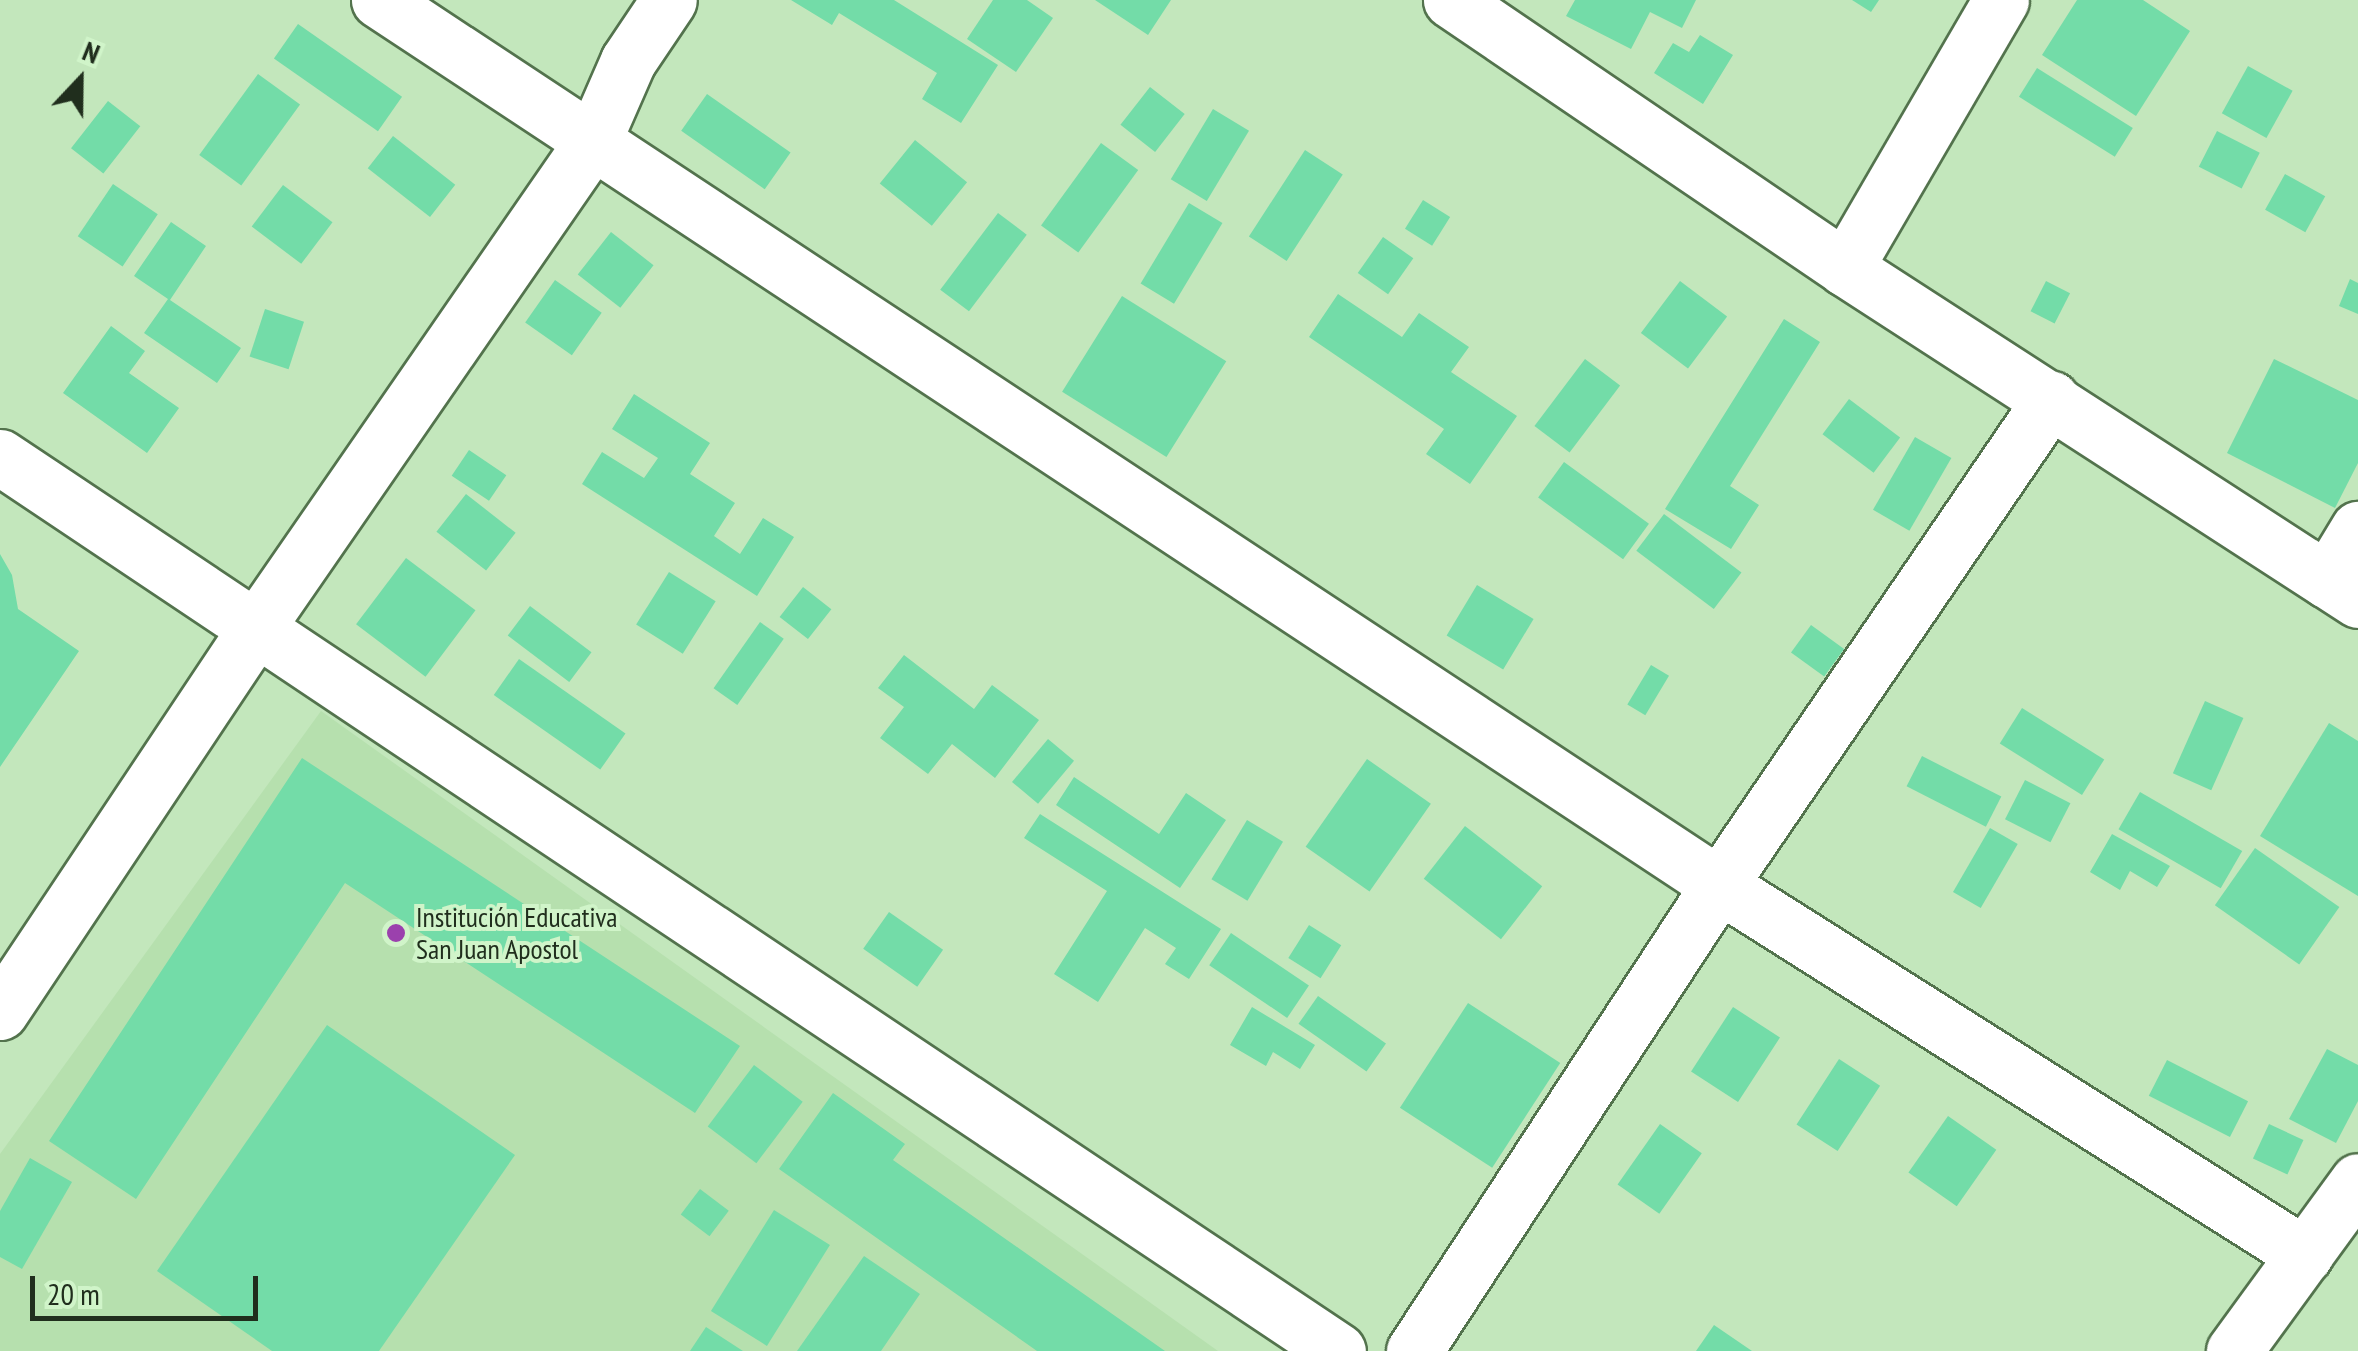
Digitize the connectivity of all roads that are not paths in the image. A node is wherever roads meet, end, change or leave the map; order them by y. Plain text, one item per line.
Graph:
1 (380, 0) edge
2 (669, 0) edge
3 (1452, 0) edge
4 (2001, 0) edge
5 (594, 139) junction
6 (1846, 268) junction
7 (2051, 398) junction
8 (0, 457) edge
9 (2358, 529) edge
10 (2342, 590) edge
11 (256, 628) junction
12 (1718, 886) junction
13 (0, 1012) edge
14 (2358, 1181) edge
15 (2305, 1254) junction
16 (1338, 1351) edge
17 (1414, 1351) edge
18 (2234, 1351) edge

1 - 5 street
2 - 5 street
3 - 6 street
4 - 6 street
5 - 11 street
5 - 12 street
6 - 7 street
7 - 10 street
7 - 12 street
8 - 11 street
9 - 10 street
11 - 13 street
11 - 16 street
12 - 15 street
12 - 17 street
14 - 15 street
15 - 18 street

